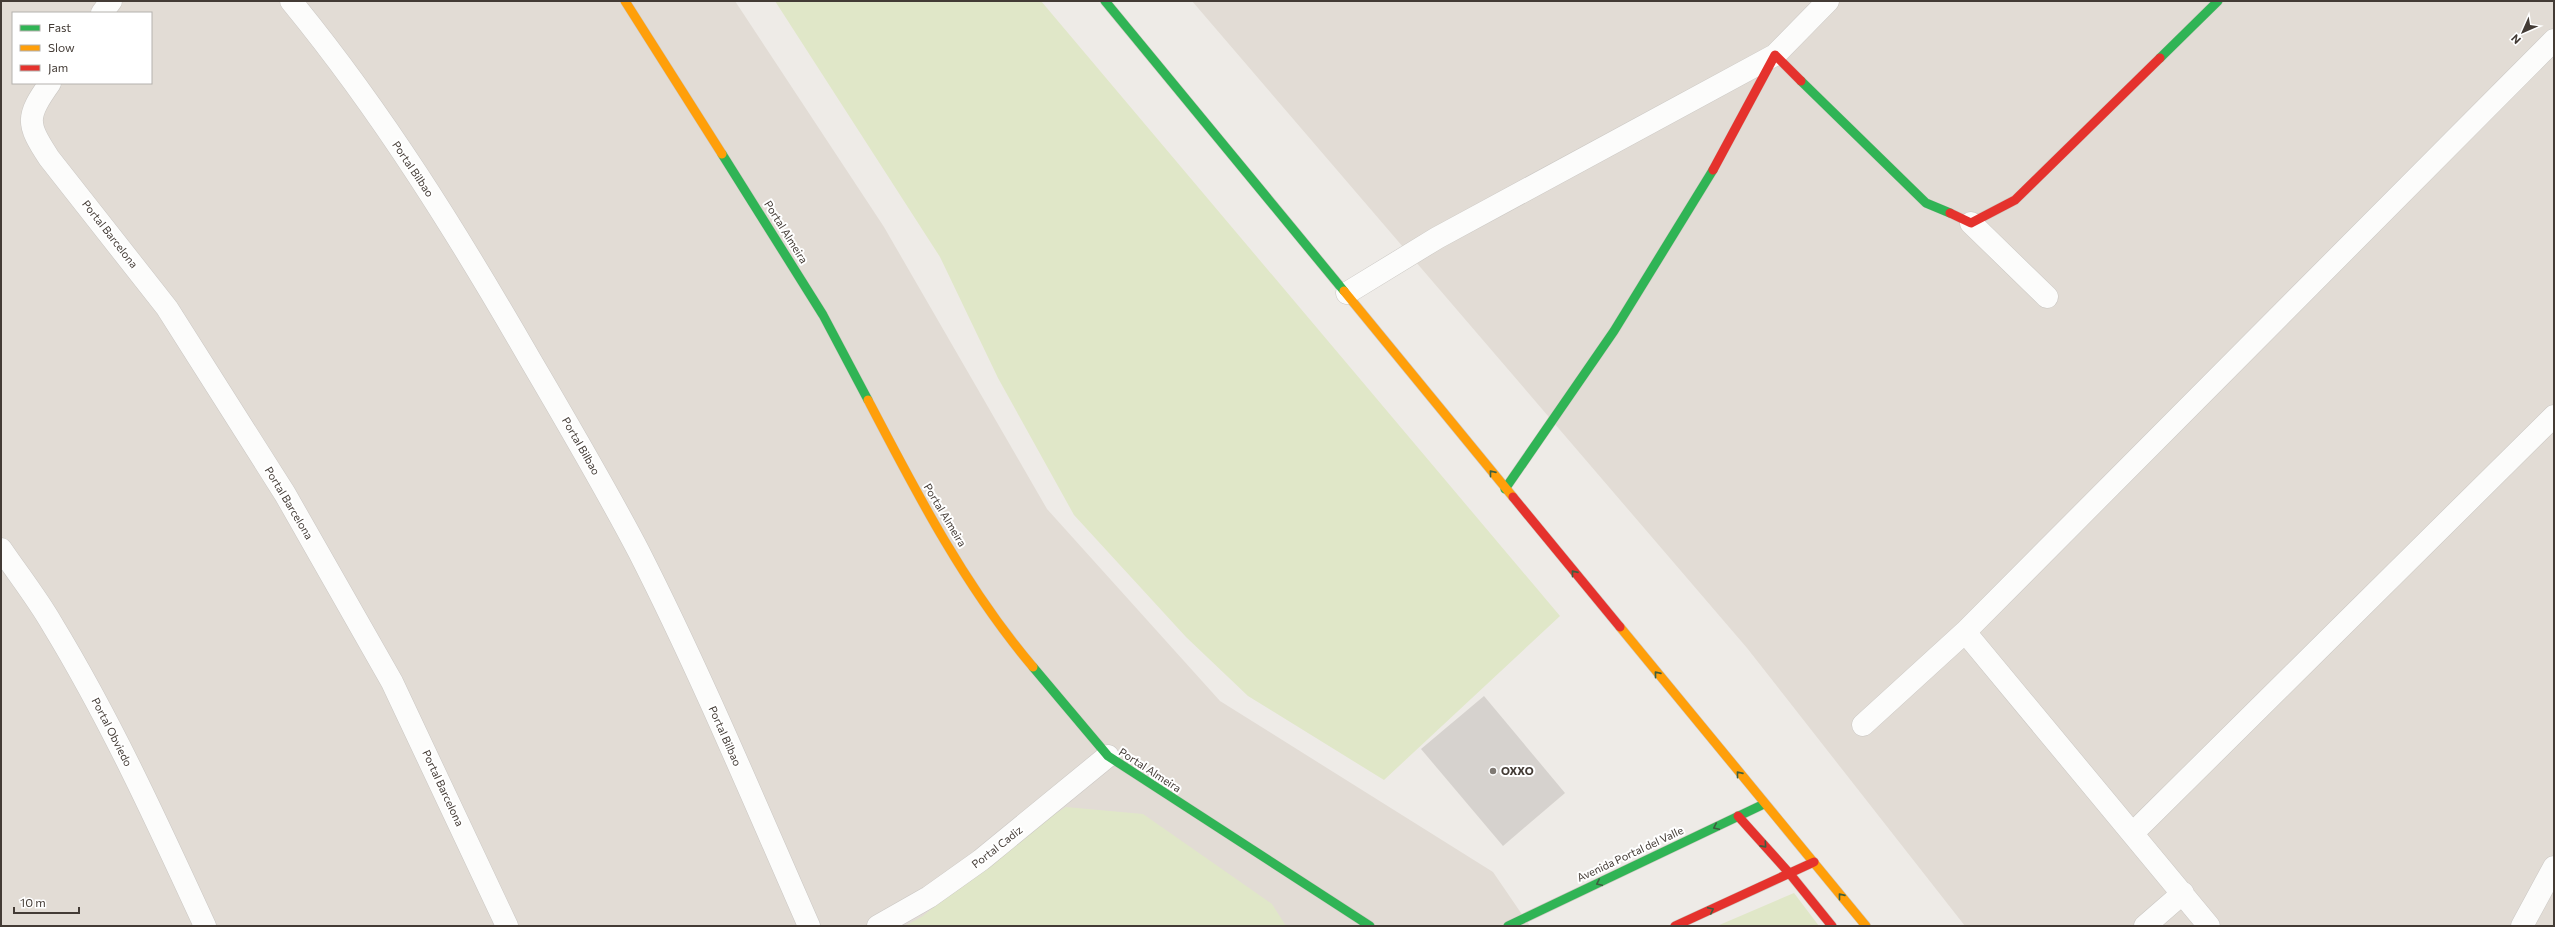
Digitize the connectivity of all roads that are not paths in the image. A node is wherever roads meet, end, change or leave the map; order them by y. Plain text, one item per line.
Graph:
1 (111, 1) edge
2 (292, 1) edge
3 (625, 1) edge
4 (1105, 1) edge
5 (1828, 1) edge
6 (2218, 1) edge
7 (103, 12) edge
8 (2554, 40) edge
9 (1775, 54) junction
10 (49, 84) edge
11 (1971, 223) junction
12 (1347, 293) junction
13 (2047, 297) dead end
14 (2554, 416) edge
15 (1505, 489) junction
16 (1, 549) edge
17 (1965, 632) junction
18 (1864, 725) dead end
19 (1108, 756) junction
20 (1764, 804) junction
21 (1738, 816) junction
22 (2133, 833) junction
23 (1814, 862) junction
24 (2554, 867) edge
25 (1790, 874) junction
26 (2183, 893) junction
27 (205, 926) edge
28 (507, 926) edge
29 (810, 926) edge
30 (878, 926) edge
31 (1370, 926) edge
32 (1508, 926) edge
33 (1675, 926) edge
34 (1832, 926) edge
35 (1866, 926) edge
36 (2145, 926) edge
37 (2209, 926) edge
38 (2522, 926) edge

1 - 7 street
2 - 29 street, Portal Bilbao
3 - 19 street, Portal Almeira
4 - 12 street
5 - 9 street
6 - 11 street
8 - 17 street
9 - 11 street
9 - 12 street
9 - 15 street
10 - 28 street, Portal Barcelona
11 - 13 street
15 -> 12 street
14 - 22 street
20 -> 15 street
16 - 27 street, Portal Obviedo
17 - 18 street
17 - 22 street
19 - 30 street, Portal Cadiz
19 - 31 street, Portal Almeira
20 - 21 street, Avenida Portal del Valle
20 - 23 street
21 -> 25 street
21 -> 32 street, Avenida Portal del Valle
22 - 26 street
23 - 25 street
35 -> 23 street
24 - 38 street
33 -> 25 street
25 - 34 street
26 - 36 street
26 - 37 street

